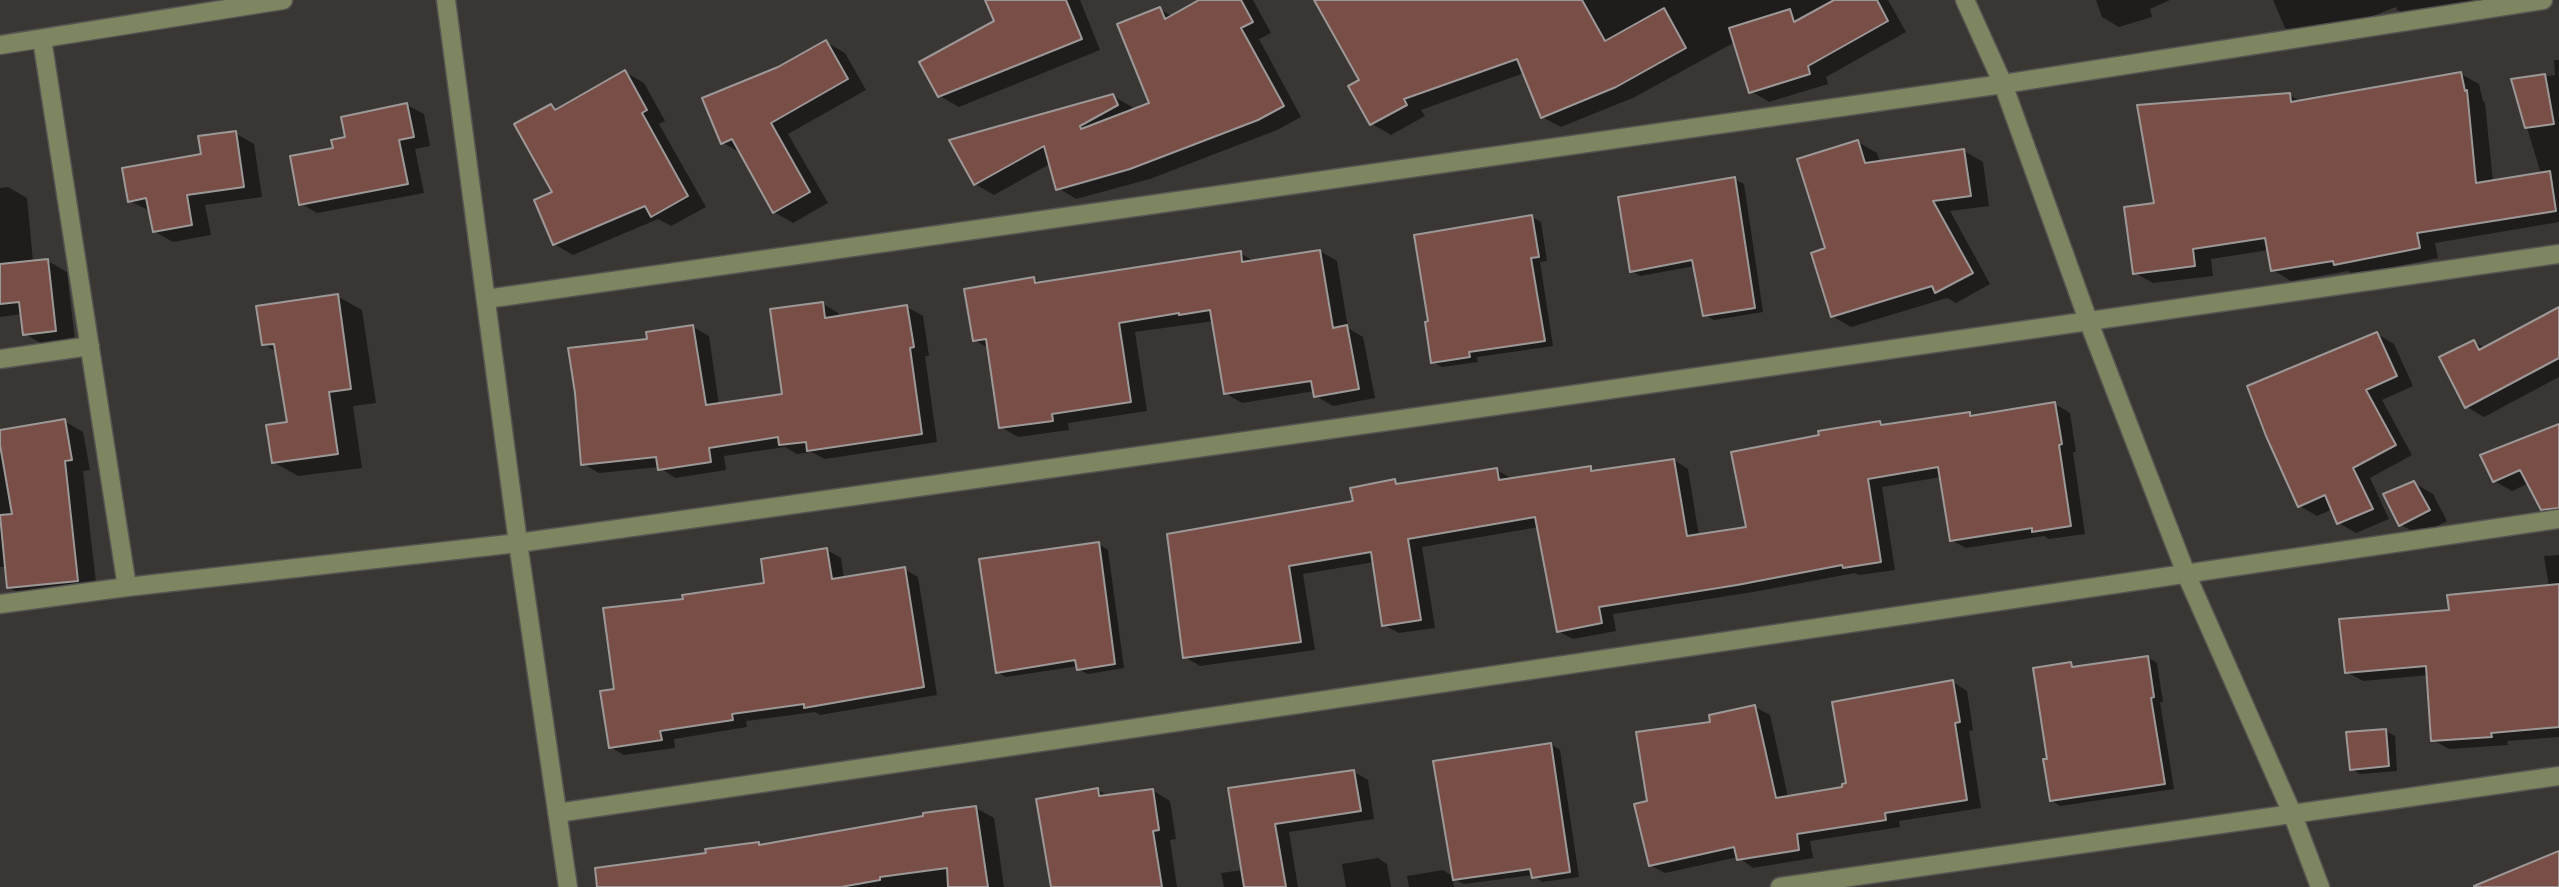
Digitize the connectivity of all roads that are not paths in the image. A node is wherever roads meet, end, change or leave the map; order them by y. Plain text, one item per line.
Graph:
1 (283, 0) edge
2 (446, 0) edge
3 (1965, 0) edge
4 (2543, 0) edge
5 (42, 39) junction
6 (0, 45) edge
7 (2003, 84) junction
8 (2559, 254) edge
9 (486, 299) junction
10 (2088, 320) junction
11 (89, 346) junction
12 (0, 359) edge
13 (2559, 520) edge
14 (518, 543) junction
15 (2187, 576) junction
16 (127, 587) junction
17 (0, 604) edge
18 (2559, 776) edge
19 (557, 813) junction
20 (2292, 813) junction
21 (568, 887) edge
22 (1780, 887) edge
23 (2320, 887) edge

1 - 5 street
2 - 9 street
3 - 7 street
4 - 7 street
5 - 6 street
5 - 11 street
7 - 9 street
7 - 10 street
8 - 10 street
9 - 14 street
10 - 14 street
10 - 15 street
11 - 12 street
11 - 16 street
13 - 15 street
14 - 16 street
14 - 19 street
15 - 19 street
15 - 20 street
16 - 17 street
18 - 20 street
19 - 21 street
20 - 22 street
20 - 23 street

